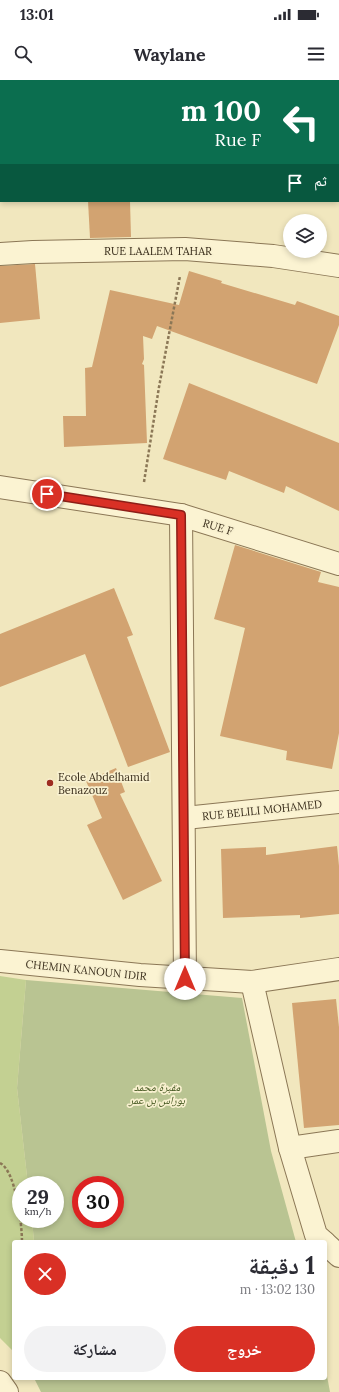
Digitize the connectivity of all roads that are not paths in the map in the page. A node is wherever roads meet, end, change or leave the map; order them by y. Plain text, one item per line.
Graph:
1 (0, 254) edge
2 (339, 266) edge
3 (0, 487) edge
4 (181, 515) junction
5 (339, 564) edge
6 (339, 802) edge
7 (185, 818) junction
8 (0, 961) edge
9 (339, 969) edge
10 (185, 979) junction
11 (252, 982) junction
12 (339, 1141) edge
13 (290, 1148) junction
14 (322, 1240) edge
15 (327, 1245) edge
16 (339, 1256) edge
17 (0, 1382) edge
18 (7, 1392) edge

1 - 2 street, RUE LAALEM TAHAR
3 - 4 street, RUE F
4 - 5 street, RUE F
4 - 7 street
6 - 7 street, RUE BELILI MOHAMED
7 - 10 street
8 - 10 street, CHEMIN KANOUN IDIR
9 - 11 street, CHEMIN KANOUN IDIR
10 - 11 street, CHEMIN KANOUN IDIR
11 - 13 street
12 - 13 street
13 - 14 street
15 - 16 street
17 - 18 street

